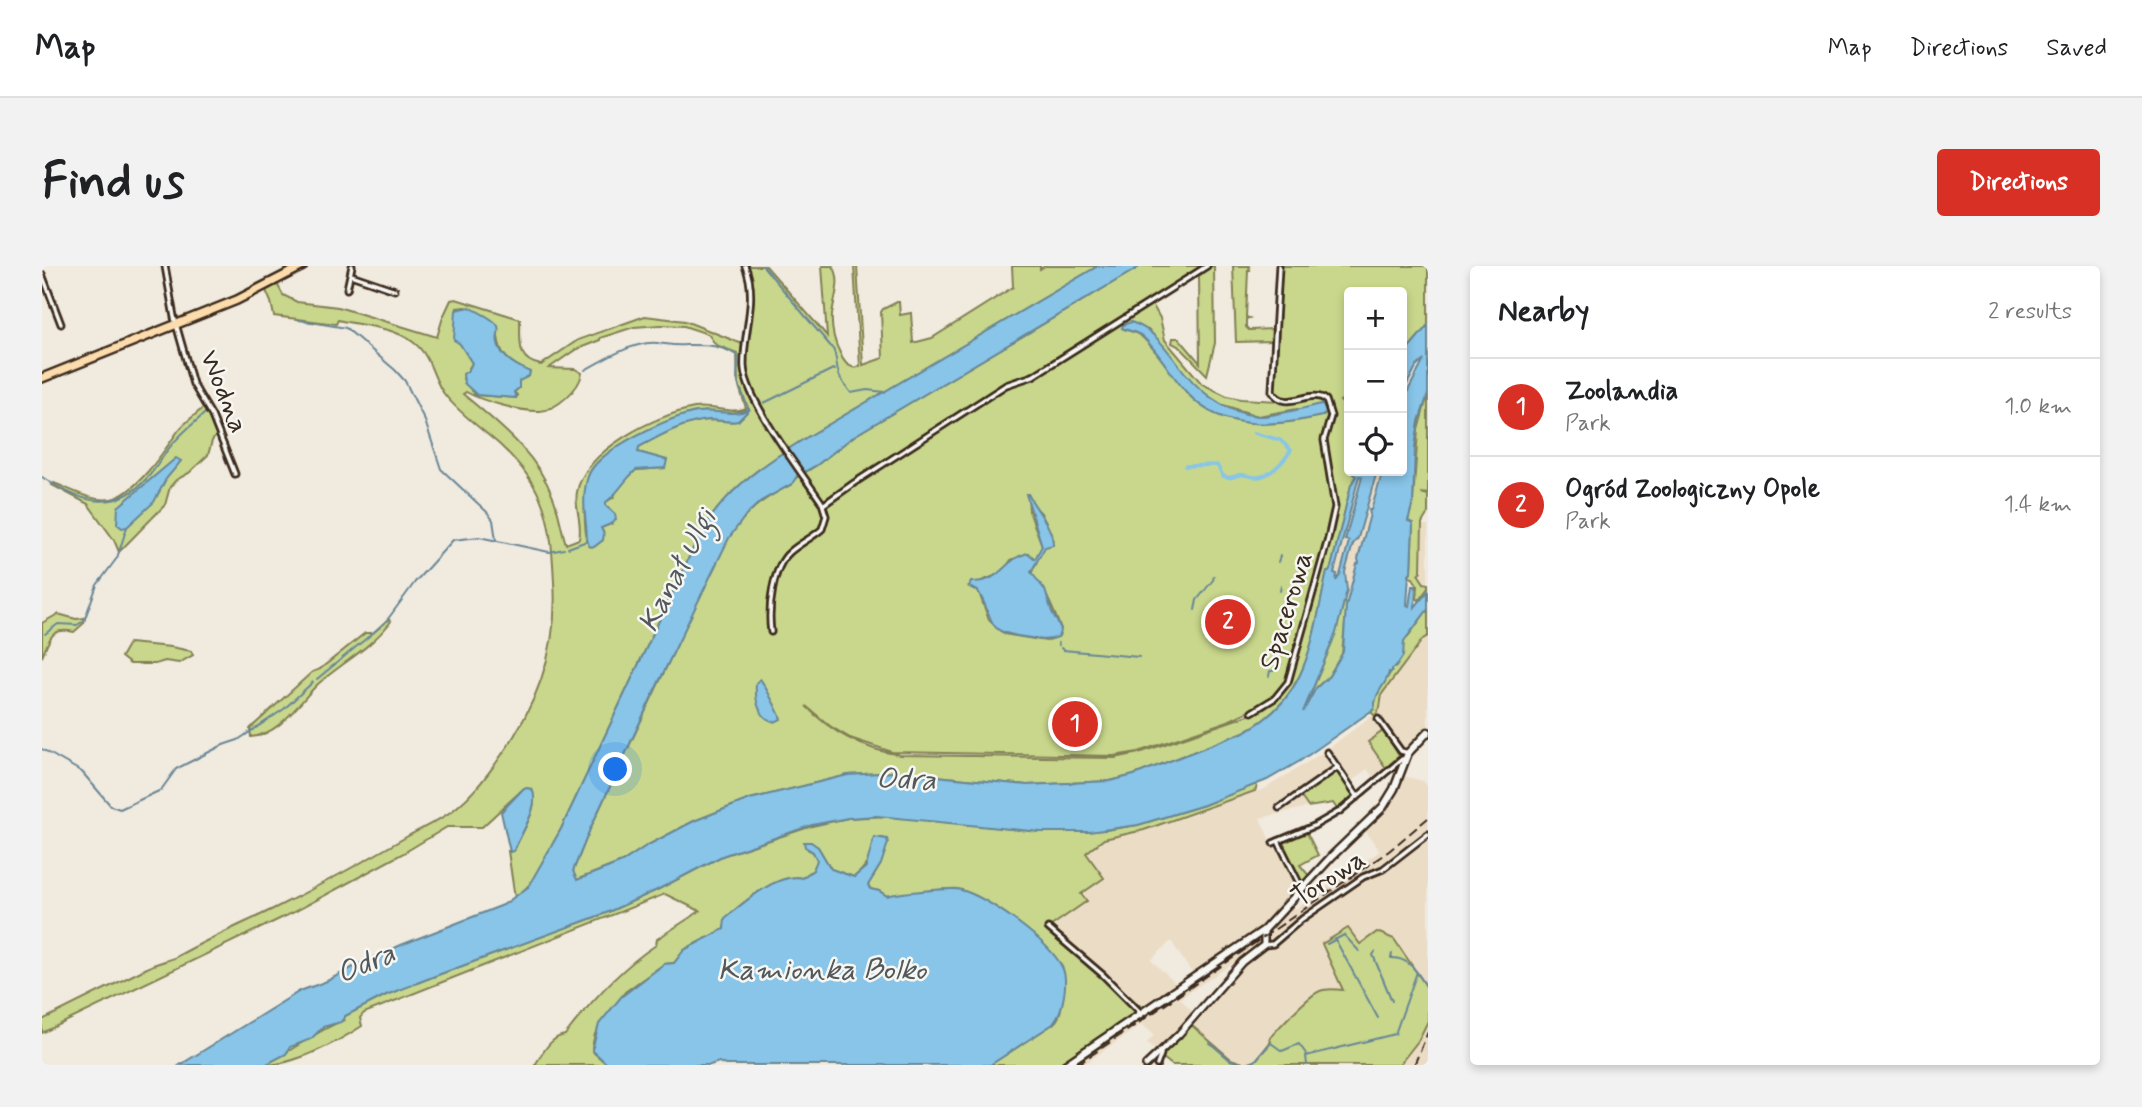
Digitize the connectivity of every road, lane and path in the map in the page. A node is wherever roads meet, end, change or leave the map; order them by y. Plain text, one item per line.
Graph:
1 (165, 266) edge
2 (352, 266) edge
3 (745, 266) edge
4 (1207, 266) edge
5 (1279, 266) edge
6 (299, 267) edge
7 (42, 274) edge
8 (351, 275) junction
9 (347, 289) dead end
10 (395, 290) dead end
11 (61, 324) dead end
12 (176, 325) junction
13 (42, 378) edge
14 (235, 474) dead end
15 (822, 504) junction
16 (771, 632) dead end
17 (1252, 712) dead end
18 (1378, 719) dead end
19 (1428, 732) edge
20 (1327, 752) dead end
21 (1406, 757) junction
22 (1338, 767) junction
23 (1398, 767) junction
24 (1358, 797) junction
25 (1279, 808) dead end
26 (1428, 834) edge
27 (1278, 841) junction
28 (1273, 843) dead end
29 (1302, 889) junction
30 (1048, 928) dead end
31 (1264, 930) junction
32 (1264, 945) junction
33 (1141, 1013) junction
34 (1166, 1047) junction
35 (1065, 1065) edge
36 (1146, 1065) edge
37 (1157, 1065) edge

1 - 12 street, Wodna
2 - 8 street
3 - 15 street
4 - 15 street
5 - 17 street, Spacerowa
6 - 12 main road
7 - 11 street
8 - 9 street
8 - 10 street
12 - 13 main road
12 - 14 street, Wodna
15 - 16 street
18 - 21 street
19 - 21 main road
20 - 22 street
21 - 23 main road
22 - 24 street
22 - 25 street
23 - 24 street
23 - 29 main road
24 - 27 street
26 - 32 street, Torowa
27 - 28 street
27 - 29 street
29 - 31 main road
30 - 33 street
31 - 32 street, Torowa
31 - 33 main road
32 - 34 street
33 - 35 main road
34 - 36 street
34 - 37 street

